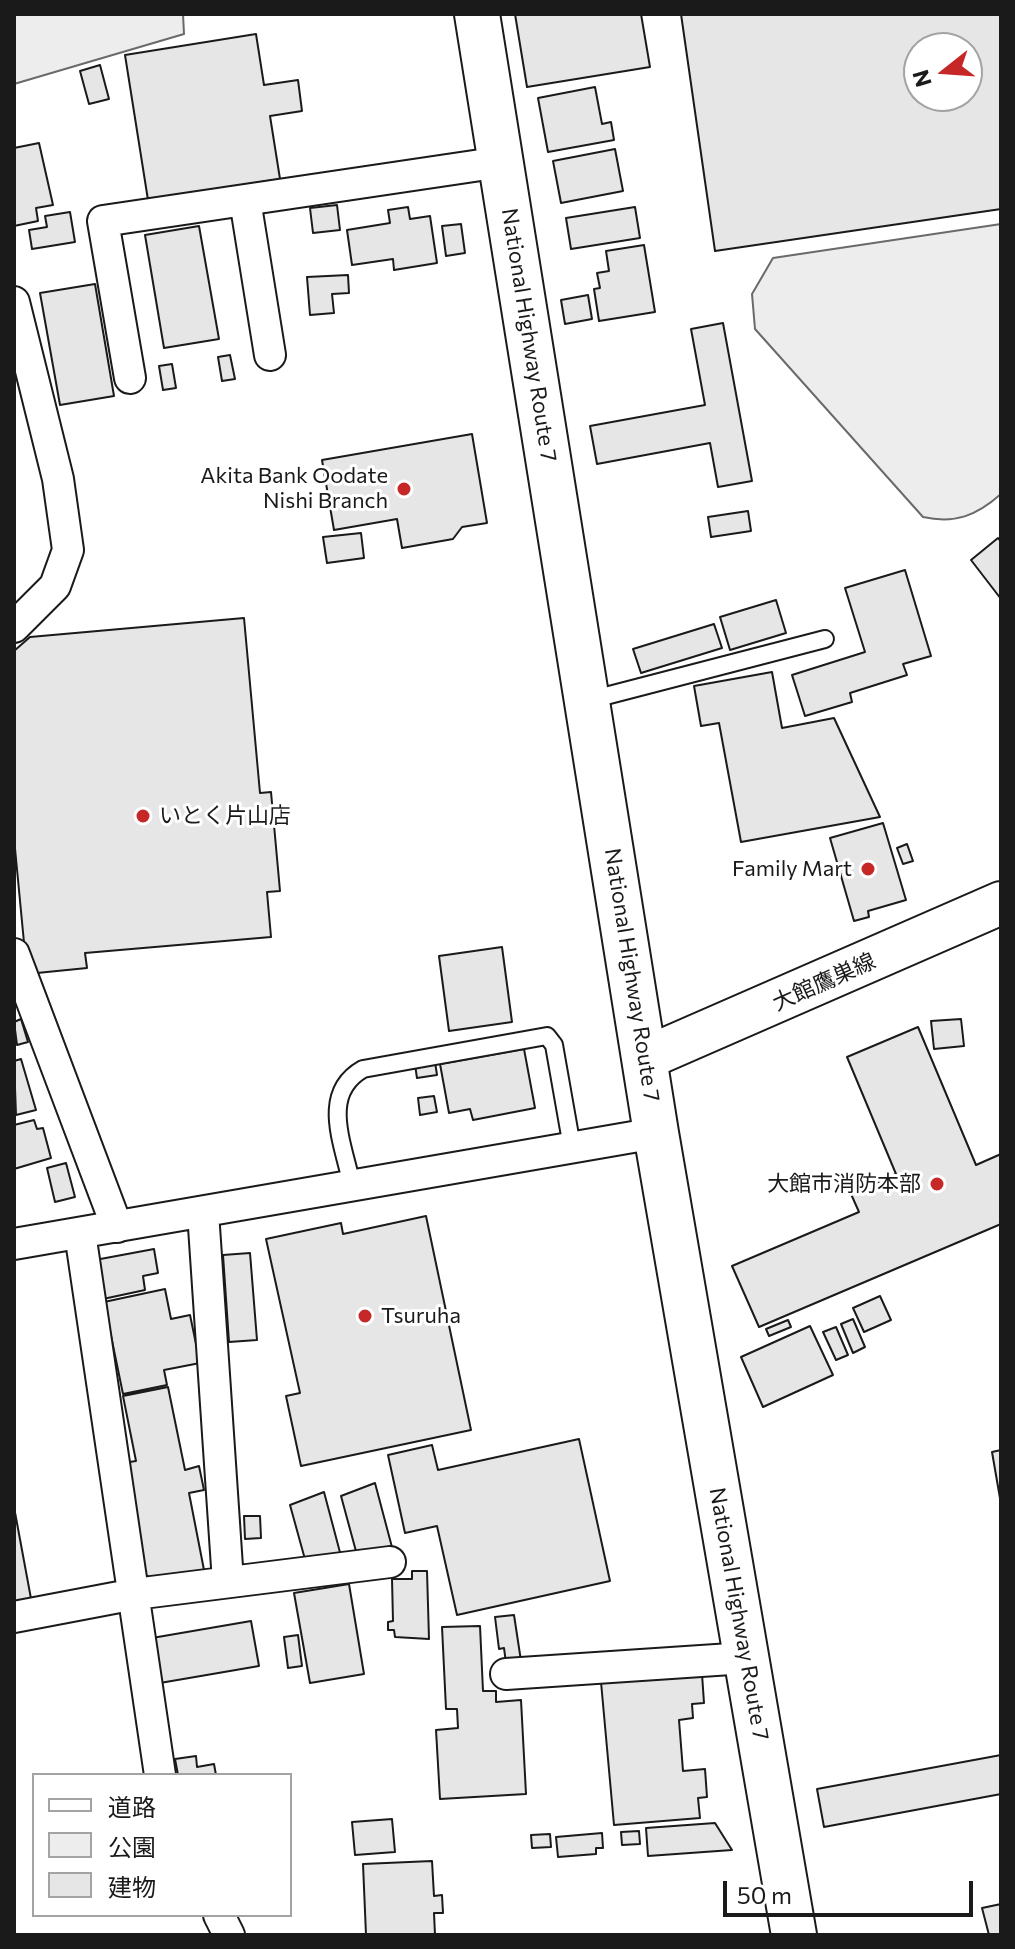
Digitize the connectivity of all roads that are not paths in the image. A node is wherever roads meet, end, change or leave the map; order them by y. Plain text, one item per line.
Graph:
1 (477, 14) edge
2 (501, 162) junction
3 (245, 200) junction
4 (14, 302) edge
5 (270, 355) dead end
6 (130, 378) dead end
7 (14, 627) edge
8 (825, 639) dead end
9 (588, 701) junction
10 (1001, 903) edge
11 (14, 954) edge
12 (646, 1058) junction
13 (656, 1133) junction
14 (572, 1147) junction
15 (352, 1186) junction
16 (203, 1212) junction
17 (117, 1227) junction
18 (80, 1233) junction
19 (14, 1244) edge
20 (390, 1562) dead end
21 (228, 1582) junction
22 (135, 1594) junction
23 (14, 1617) edge
24 (746, 1658) junction
25 (506, 1674) dead end
26 (160, 1773) edge
27 (220, 1917) edge
28 (229, 1935) edge
29 (794, 1935) edge

1 - 2 highway, National Highway Route 7
2 - 3 street
2 - 9 highway, National Highway Route 7
3 - 5 street
3 - 6 street
4 - 7 street
8 - 9 lane
9 - 12 highway, National Highway Route 7
10 - 12 main road, 大館鷹巣線
11 - 17 street
12 - 13 highway, National Highway Route 7
13 - 14 street
13 - 24 highway, National Highway Route 7
14 - 15 street
14 - 15 lane
15 - 16 street
16 - 17 street
16 - 21 street
17 - 18 street
18 - 19 street
18 - 22 street
20 - 21 street
21 - 22 street
22 - 23 street
22 - 26 street
24 - 25 street
24 - 29 highway, National Highway Route 7
27 - 28 street

